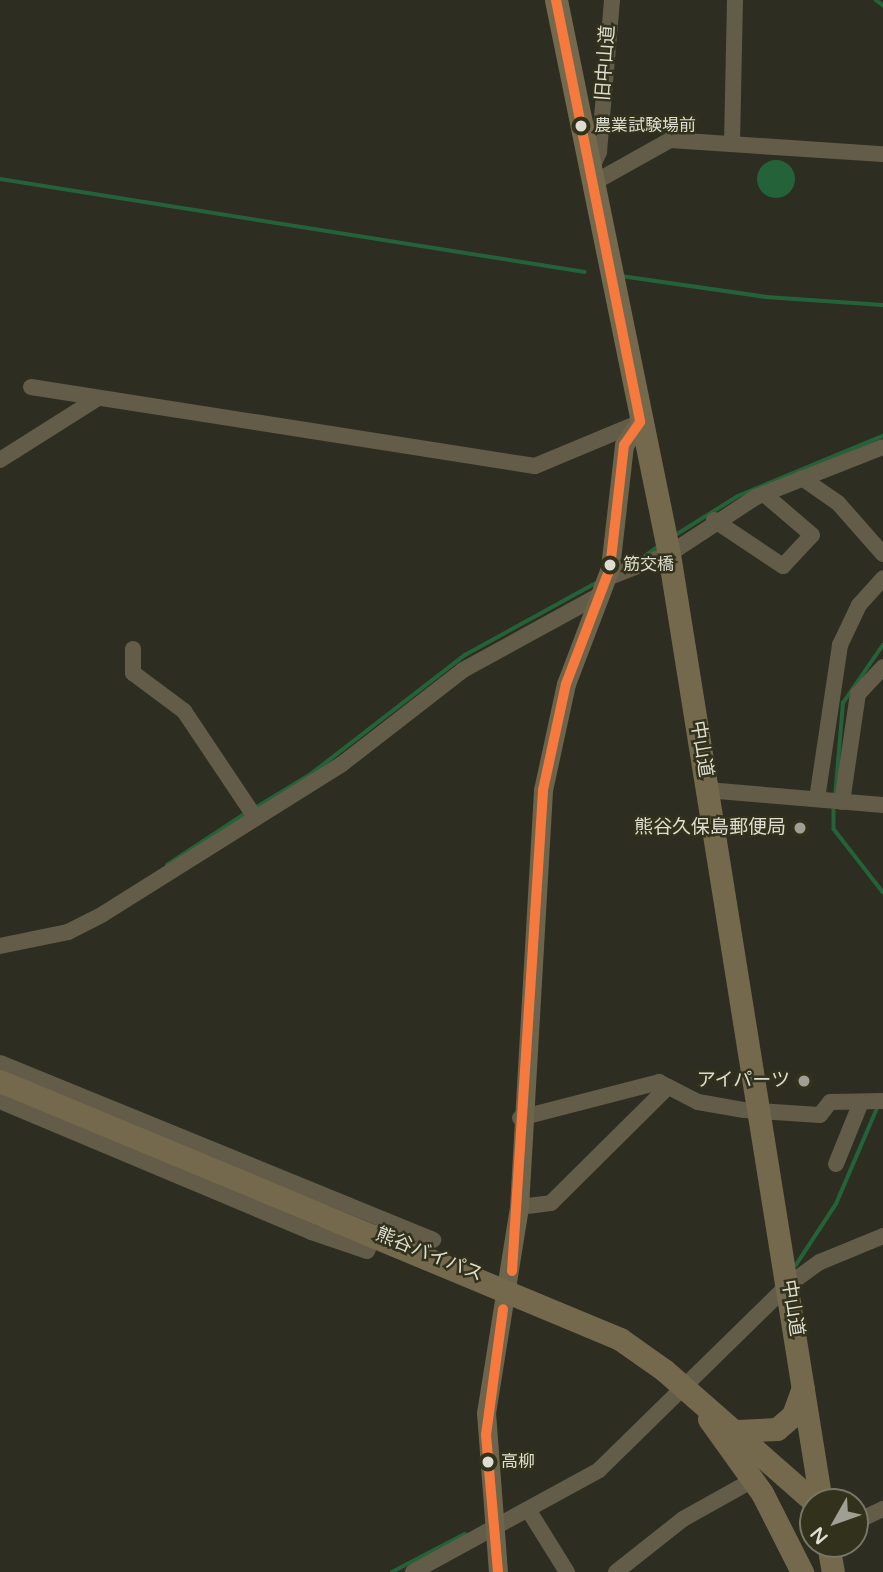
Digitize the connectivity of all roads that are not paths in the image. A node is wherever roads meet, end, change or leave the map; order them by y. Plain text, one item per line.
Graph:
1 (556, 0) edge
2 (612, 0) edge
3 (735, 0) edge
4 (733, 143) junction
5 (883, 154) edge
6 (593, 174) junction
7 (31, 387) dead end
8 (98, 398) junction
9 (640, 422) junction
10 (883, 447) edge
11 (0, 460) edge
12 (802, 478) junction
13 (764, 494) junction
14 (714, 520) junction
15 (669, 554) junction
16 (883, 554) edge
17 (883, 578) edge
18 (605, 586) junction
19 (133, 649) dead end
20 (883, 667) edge
21 (708, 790) junction
22 (832, 801) junction
23 (883, 805) edge
24 (255, 817) junction
25 (0, 946) edge
26 (0, 1063) edge
27 (0, 1081) edge
28 (668, 1087) junction
29 (0, 1101) edge
30 (872, 1102) edge
31 (758, 1107) junction
32 (520, 1118) junction
33 (836, 1164) dead end
34 (315, 1200) junction
35 (519, 1207) junction
36 (375, 1233) junction
37 (883, 1236) edge
38 (433, 1240) dead end
39 (788, 1285) junction
40 (508, 1288) junction
41 (804, 1384) junction
42 (686, 1389) junction
43 (737, 1431) junction
44 (753, 1480) junction
45 (799, 1488) edge
46 (819, 1488) edge
47 (529, 1511) junction
48 (495, 1530) junction
49 (413, 1572) edge
50 (498, 1572) edge
51 (567, 1572) edge
52 (616, 1572) edge
53 (802, 1572) edge

1 - 6 highway, 中山道
2 - 6 street, 旧中山道
3 - 4 street
4 - 5 street
4 - 6 street
6 - 9 highway, 中山道
7 - 8 street
8 - 9 street
8 - 11 street
9 - 15 highway, 中山道
9 - 18 main road
10 - 12 street
12 - 13 street
12 - 16 street
13 - 14 street
13 - 14 street
14 - 15 street
15 - 18 street
15 - 21 highway, 中山道
17 - 22 street
18 - 24 street
18 - 32 main road
19 - 24 street
20 - 22 street
21 - 22 street
21 - 31 highway, 中山道
22 - 23 street
24 - 25 street
26 - 34 street
27 - 34 highway, 熊谷バイパス
28 - 31 street
28 - 32 street
28 - 35 street
29 - 36 street
30 - 31 street
30 - 33 street
31 - 39 highway, 中山道
32 - 35 main road
34 - 36 highway, 熊谷バイパス
34 - 38 street
35 - 40 main road
36 - 40 highway, 熊谷バイパス
37 - 39 street
39 - 41 highway, 中山道
39 - 42 street
40 - 42 highway, 熊谷バイパス
40 - 48 main road
41 - 43 highway
41 - 46 highway, 中山道
42 - 43 highway, 熊谷バイパス
42 - 44 highway
42 - 47 street
43 - 45 highway, 熊谷バイパス
44 - 52 street
44 - 53 highway
47 - 48 street
47 - 51 street
48 - 49 street
48 - 50 main road

